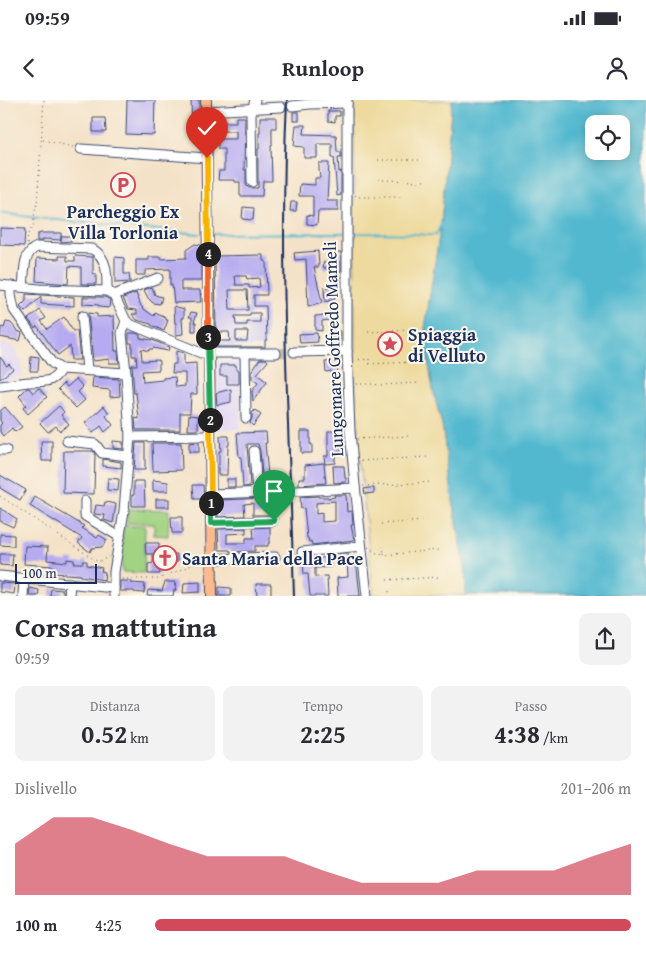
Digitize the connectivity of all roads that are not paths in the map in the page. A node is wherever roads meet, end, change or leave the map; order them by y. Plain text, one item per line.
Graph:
1 (347, 102) edge
2 (237, 104) edge
3 (254, 104) edge
4 (206, 105) edge
5 (292, 106) dead end
6 (281, 107) dead end
7 (81, 149) road end
8 (207, 158) junction
9 (252, 182) dead end
10 (158, 278) dead end
11 (0, 284) edge
12 (11, 286) junction
13 (23, 287) junction
14 (110, 293) junction
15 (82, 316) dead end
16 (126, 321) junction
17 (294, 352) tunnel mouth
18 (245, 353) junction
19 (276, 353) tunnel mouth
20 (208, 354) junction
21 (350, 354) junction
22 (61, 369) junction
23 (87, 370) junction
24 (126, 373) junction
25 (0, 386) edge
26 (246, 418) dead end
27 (210, 436) junction
28 (130, 437) junction
29 (67, 442) dead end
30 (254, 451) dead end
31 (128, 456) junction
32 (358, 486) junction
33 (296, 490) tunnel mouth
34 (257, 492) junction
35 (273, 492) tunnel mouth
36 (210, 494) junction
37 (85, 501) dead end
38 (274, 521) dead end
39 (211, 523) junction
40 (120, 537) junction
41 (364, 548) junction
42 (302, 552) dead end
43 (274, 557) dead end
44 (211, 559) junction
45 (0, 576) edge
46 (24, 578) junction
47 (70, 583) junction
48 (114, 587) edge
49 (23, 596) edge
50 (69, 596) edge
51 (212, 596) edge
52 (367, 596) edge

1 - 5 street
1 - 21 street, Lungomare Goffredo Mameli
2 - 3 street
2 - 4 street
3 - 6 street
3 - 9 street
4 - 8 main road
7 - 8 street
8 - 20 main road
10 - 14 street
11 - 12 street
12 - 13 street
12 - 22 street
13 - 14 street
13 - 14 street
14 - 16 street
15 - 23 street
16 - 20 street
16 - 24 street
17 - 21 street
18 - 19 street
18 - 20 street
18 - 26 street
20 - 27 main road
21 - 32 street, Lungomare Goffredo Mameli
22 - 23 street
22 - 25 street
23 - 24 street
24 - 28 street
27 - 28 street
27 - 36 main road
28 - 31 street
29 - 31 street
30 - 34 street
31 - 40 street
32 - 33 street
32 - 41 street, Lungomare Goffredo Mameli
34 - 35 street
34 - 36 street
36 - 39 main road
37 - 40 street
38 - 39 street
39 - 44 main road
40 - 48 street
41 - 42 street
41 - 52 street, Lungomare Goffredo Mameli
43 - 44 street
44 - 51 main road
45 - 46 street
46 - 47 street
46 - 49 street
47 - 48 street
47 - 50 street

